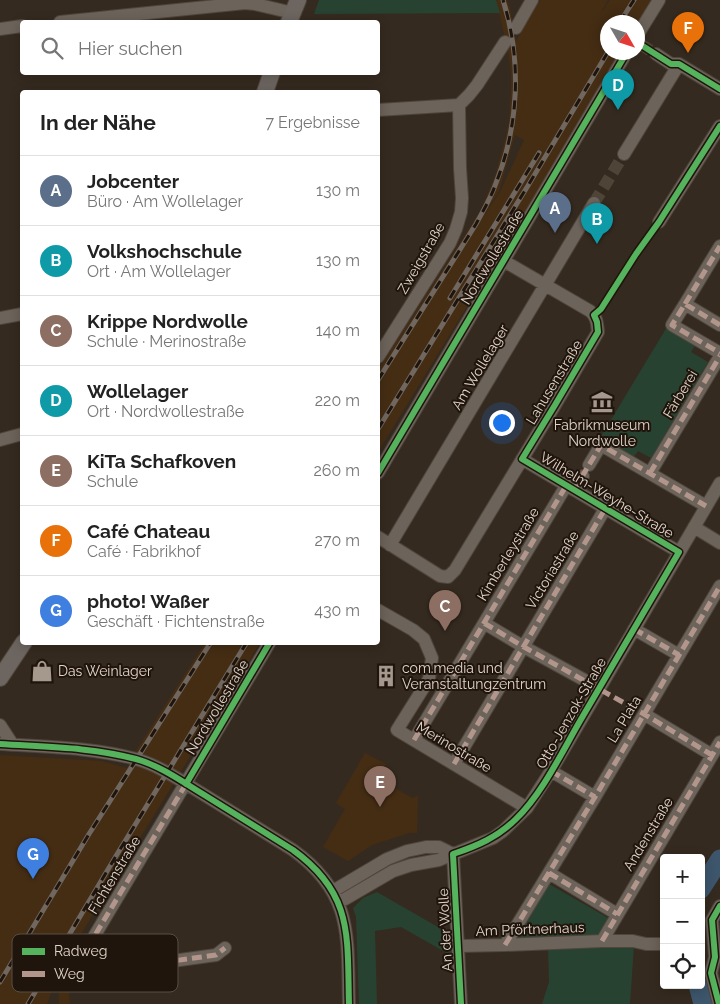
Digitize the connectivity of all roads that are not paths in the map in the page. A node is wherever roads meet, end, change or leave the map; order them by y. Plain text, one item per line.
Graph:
1 (532, 0) edge
2 (659, 0) edge
3 (293, 12) edge
4 (79, 20) edge
5 (20, 26) edge
6 (645, 27) edge
7 (516, 28) dead end
8 (0, 29) edge
9 (505, 42) dead end
10 (656, 54) tunnel mouth
11 (622, 60) edge
12 (679, 64) junction
13 (271, 75) edge
14 (720, 89) edge
15 (265, 90) edge
16 (459, 105) junction
17 (380, 110) edge
18 (718, 133) edge
19 (624, 154) tunnel mouth
20 (594, 203) tunnel mouth
21 (659, 222) dead end
22 (720, 246) edge
23 (504, 261) junction
24 (546, 285) junction
25 (685, 304) junction
26 (20, 314) edge
27 (0, 318) edge
28 (720, 325) edge
29 (380, 354) edge
30 (720, 354) edge
31 (20, 435) edge
32 (0, 440) edge
33 (522, 459) junction
34 (380, 471) edge
35 (650, 473) junction
36 (719, 487) edge
37 (570, 488) junction
38 (706, 506) junction
39 (606, 509) junction
40 (694, 527) junction
41 (380, 538) edge
42 (720, 542) edge
43 (390, 545) junction
44 (679, 552) junction
45 (720, 586) edge
46 (380, 611) edge
47 (484, 623) junction
48 (634, 629) junction
49 (22, 645) edge
50 (268, 645) edge
51 (524, 647) junction
52 (679, 655) junction
53 (0, 678) edge
54 (599, 688) junction
55 (644, 714) junction
56 (0, 725) edge
57 (414, 740) junction
58 (720, 742) edge
59 (0, 744) edge
60 (13, 745) junction
61 (712, 755) junction
62 (454, 764) junction
63 (551, 771) junction
64 (186, 784) junction
65 (595, 797) junction
66 (527, 808) junction
67 (453, 854) junction
68 (549, 873) junction
69 (335, 897) junction
70 (720, 906) edge
71 (618, 914) junction
72 (96, 934) edge
73 (602, 941) junction
74 (660, 944) edge
75 (505, 945) junction
76 (459, 946) junction
77 (225, 948) dead end
78 (717, 957) edge
79 (178, 960) edge
80 (349, 1004) edge
81 (461, 1004) edge
82 (719, 1004) edge

1 - 7 street
2 - 6 street
3 - 4 street
5 - 8 street
9 - 16 street
10 - 12 street
11 - 23 street, Nordwollestraße
12 - 14 street
12 - 19 street
13 - 15 main road
16 - 17 street
16 - 29 street, Zweigstraße
18 - 21 street
20 - 24 street, Am Wollelager
22 - 25 street
23 - 24 street, Lahusenstraße
23 - 34 street, Nordwollestraße
24 - 33 street, Lahusenstraße
24 - 43 street, Am Wollelager
25 - 28 street
25 - 30 street
26 - 27 street
30 - 35 street, Färberei
31 - 32 street
33 - 37 street, Wilhelm-Weyhe-Straße
33 - 43 street, Lahusenstraße
35 - 37 street
35 - 38 street
36 - 38 street, Otto-Jenzok-Straße
37 - 39 street, Wilhelm-Weyhe-Straße
37 - 47 street, Kimberleystraße
38 - 40 street, Otto-Jenzok-Straße
39 - 44 street, Wilhelm-Weyhe-Straße
39 - 51 street, Victoriastraße
40 - 42 street
40 - 44 street, Otto-Jenzok-Straße
41 - 43 street, Lahusenstraße
44 - 48 street, Otto-Jenzok-Straße
45 - 52 street, La Plata
46 - 57 street, Merinostraße
47 - 51 street
47 - 57 street, Kimberleystraße
48 - 52 street
48 - 54 street, Otto-Jenzok-Straße
49 - 53 main road
50 - 64 street, Nordwollestraße
51 - 54 street
51 - 62 street, Victoriastraße
52 - 55 street, La Plata
54 - 63 street, Otto-Jenzok-Straße
55 - 61 street
55 - 65 street, La Plata
56 - 60 street
57 - 62 street, Merinostraße
58 - 61 street, Andenstraße
59 - 60 street
60 - 64 street
61 - 71 street, Andenstraße
62 - 66 street, Merinostraße
63 - 65 street
63 - 66 street, Otto-Jenzok-Straße
64 - 69 street
64 - 72 street, Fichtenstraße
65 - 68 street, La Plata
66 - 67 street, Otto-Jenzok-Straße
67 - 69 street, Otto-Jenzok-Straße
67 - 76 street, An der Wolle
68 - 71 street
68 - 75 street, La Plata
69 - 80 street
70 - 78 street
71 - 73 street, Andenstraße
73 - 74 street, Am Pförtnerhaus
73 - 75 street, Am Pförtnerhaus
75 - 76 street, Am Pförtnerhaus
76 - 81 street, An der Wolle
77 - 79 street, Fichtenstraße
78 - 82 street

